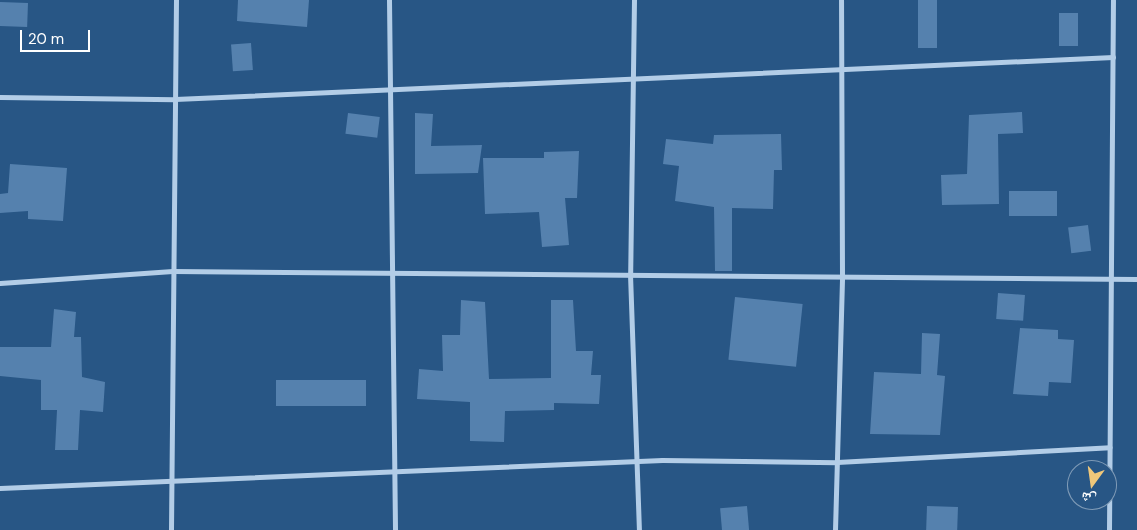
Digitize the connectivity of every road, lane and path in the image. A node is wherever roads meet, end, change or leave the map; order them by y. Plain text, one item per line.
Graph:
1 (176, 0) edge
2 (389, 0) edge
3 (634, 0) edge
4 (841, 0) edge
5 (1113, 0) edge
6 (1113, 57) junction
7 (841, 70) junction
8 (632, 79) junction
9 (390, 90) junction
10 (0, 96) edge
11 (175, 99) junction
12 (174, 271) junction
13 (392, 272) junction
14 (630, 274) junction
15 (842, 276) junction
16 (1111, 278) junction
17 (1137, 278) edge
18 (0, 283) edge
19 (1110, 447) junction
20 (637, 461) junction
21 (837, 462) junction
22 (394, 471) junction
23 (171, 480) junction
24 (0, 488) edge
25 (171, 530) edge
26 (394, 530) edge
27 (639, 530) edge
28 (835, 530) edge
29 (1109, 530) edge

1 - 11 street
2 - 9 street
3 - 8 street
4 - 7 street
5 - 6 street
6 - 7 street
6 - 16 street
7 - 8 street
7 - 15 street
8 - 9 street
8 - 14 street
9 - 11 street
9 - 13 street
10 - 11 street
11 - 12 street
12 - 13 street
12 - 18 street
12 - 23 street
13 - 14 street
13 - 22 street
14 - 15 street
14 - 20 street
15 - 16 street
15 - 21 street
16 - 17 street
16 - 19 street
19 - 21 street
19 - 29 street
20 - 21 street
20 - 22 street
20 - 27 street
21 - 28 street
22 - 23 street
22 - 26 street
23 - 24 street
23 - 25 street

